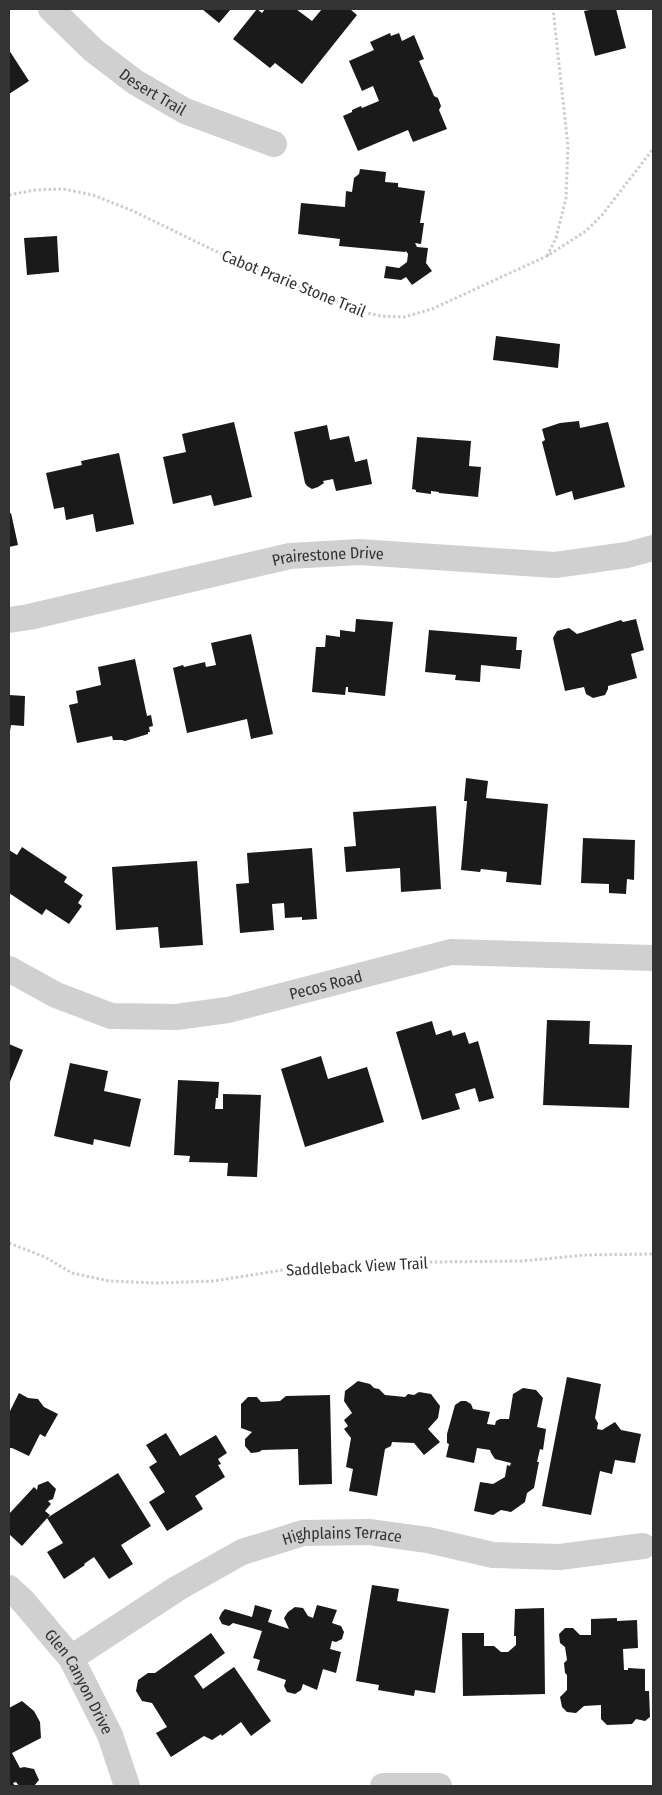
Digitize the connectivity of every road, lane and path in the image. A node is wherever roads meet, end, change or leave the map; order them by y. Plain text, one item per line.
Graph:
1 (51, 9) edge
2 (553, 9) edge
3 (274, 144) dead end
4 (653, 149) edge
5 (9, 195) edge
6 (547, 256) junction
7 (653, 548) edge
8 (9, 620) edge
9 (653, 958) edge
10 (9, 969) edge
11 (9, 1243) edge
12 (653, 1254) edge
13 (642, 1546) dead end
14 (9, 1588) edge
15 (71, 1658) junction
16 (127, 1786) edge
17 (383, 1786) edge
18 (439, 1786) edge

1 - 3 street, Desert Trail
2 - 6 path
4 - 6 path, Cabot Prarie Stone Trail
5 - 6 path, Cabot Prarie Stone Trail
7 - 8 street, Prairestone Drive
9 - 10 street, Pecos Road
11 - 12 path, Saddleback View Trail
13 - 15 street, Highplains Terrace
14 - 15 street, Glen Canyon Drive
15 - 16 street, Glen Canyon Drive
17 - 18 street

